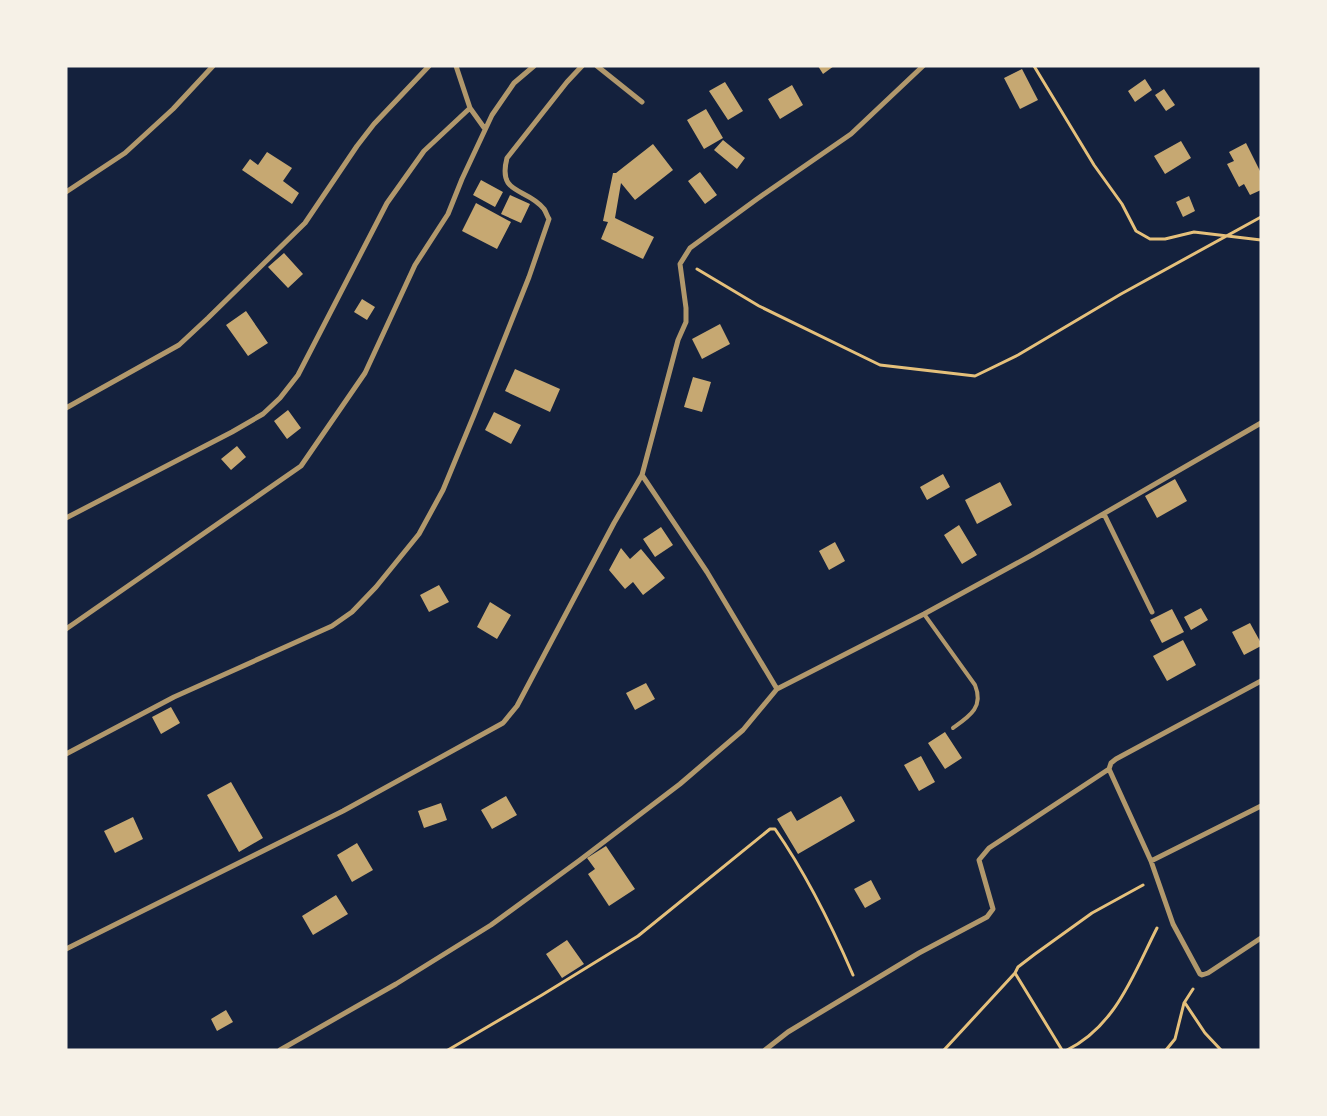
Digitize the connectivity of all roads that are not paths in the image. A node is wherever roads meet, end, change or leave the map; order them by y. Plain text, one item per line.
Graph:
1 (213, 66) edge
2 (429, 66) edge
3 (456, 66) edge
4 (534, 66) edge
5 (582, 66) edge
6 (597, 66) edge
7 (923, 66) edge
8 (642, 102) dead end
9 (470, 108) junction
10 (486, 129) junction
11 (66, 192) edge
12 (66, 408) edge
13 (1261, 423) edge
14 (642, 476) junction
15 (1104, 514) junction
16 (66, 518) edge
17 (1152, 612) dead end
18 (924, 614) junction
19 (66, 629) edge
20 (1261, 681) edge
21 (777, 689) junction
22 (953, 728) dead end
23 (66, 754) edge
24 (1109, 769) junction
25 (1261, 806) edge
26 (1151, 861) junction
27 (1261, 938) edge
28 (66, 949) edge
29 (280, 1050) edge
30 (765, 1050) edge

1 - 11 street
2 - 12 street
3 - 9 street
4 - 10 street
5 - 23 street
6 - 8 street
7 - 14 street
9 - 10 street
9 - 16 street
10 - 19 street
13 - 15 street
14 - 21 street
14 - 28 street
15 - 17 street
15 - 18 street
18 - 21 street
18 - 22 lane
20 - 24 street
21 - 29 street
24 - 26 street
24 - 30 street
25 - 26 street
26 - 27 street

